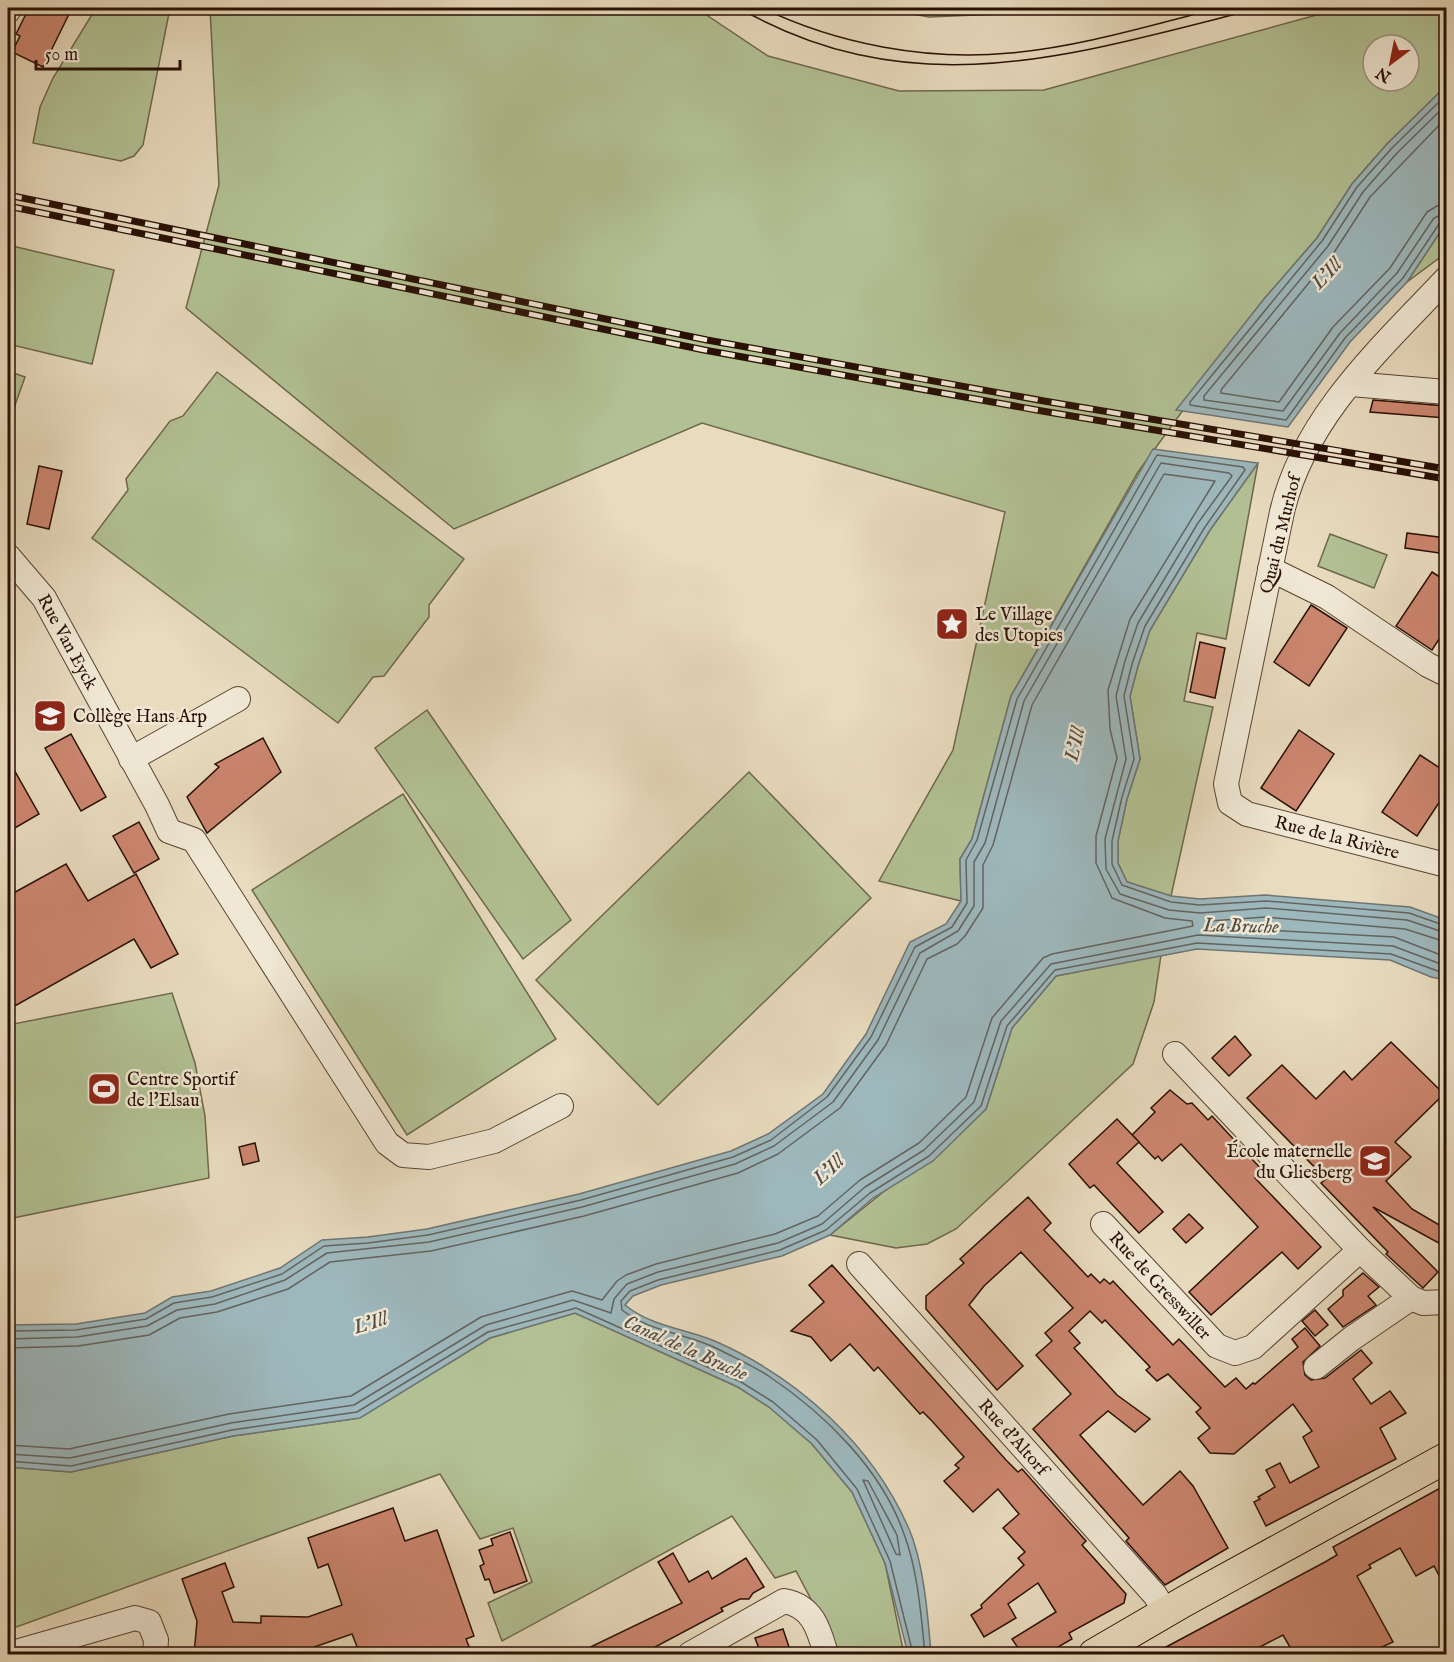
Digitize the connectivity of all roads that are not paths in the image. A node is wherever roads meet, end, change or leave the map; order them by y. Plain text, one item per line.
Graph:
1 (1446, 279) edge
2 (1351, 384) junction
3 (1446, 392) edge
4 (8, 556) edge
5 (1270, 569) junction
6 (1446, 674) edge
7 (238, 699) dead end
8 (131, 759) junction
9 (1230, 803) joint
10 (1446, 865) edge
11 (1175, 1054) dead end
12 (561, 1106) dead end
13 (1103, 1224) dead end
14 (1360, 1250) junction
15 (859, 1264) dead end
16 (1411, 1298) junction
17 (1446, 1302) edge
18 (1316, 1367) dead end
19 (1446, 1458) edge
20 (1166, 1613) junction
21 (9, 1654) edge
22 (155, 1654) edge
23 (690, 1654) edge
24 (826, 1654) edge
25 (1095, 1654) edge

1 - 2 street, Quai du Murhof
2 - 3 street
2 - 5 street, Quai du Murhof
4 - 8 street, Rue Van Eyck
5 - 6 street
5 - 9 street, Quai du Murhof
7 - 8 street
8 - 12 street, Rue Van Eyck
9 - 10 street, Rue de la Rivière
11 - 14 street
13 - 14 street, Rue de Gresswiller
14 - 16 street
15 - 20 street, Rue d'Altorf
16 - 17 street
16 - 18 street
19 - 20 main road
20 - 25 main road
21 - 22 street
23 - 24 street

